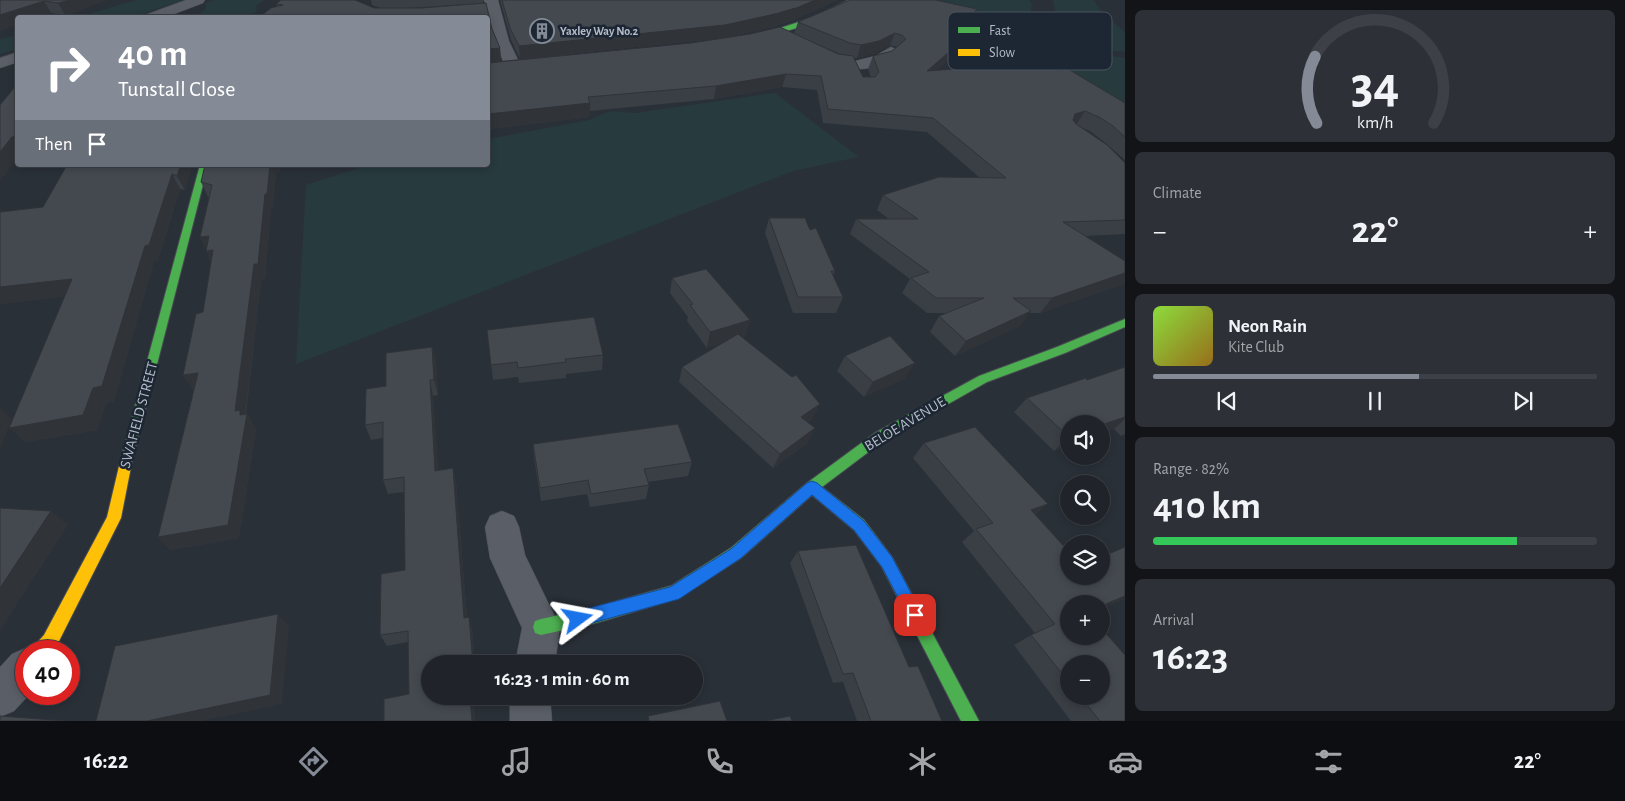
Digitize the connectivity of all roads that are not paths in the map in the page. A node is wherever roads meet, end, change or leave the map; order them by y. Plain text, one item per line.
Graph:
1 (198, 0) edge
2 (853, 0) edge
3 (492, 4) edge
4 (437, 13) edge
5 (158, 15) edge
6 (778, 33) junction
7 (796, 41) edge
8 (736, 42) edge
9 (891, 52) edge
10 (15, 59) edge
11 (841, 62) edge
12 (0, 63) edge
13 (513, 66) edge
14 (203, 167) edge
15 (1125, 323) edge
16 (812, 487) junction
17 (502, 527) dead end
18 (541, 627) junction
19 (51, 640) edge
20 (536, 655) edge
21 (15, 680) edge
22 (0, 697) edge
23 (530, 705) edge
24 (531, 721) edge
25 (970, 721) edge

1 - 5 street
2 - 6 street
3 - 4 street
3 - 13 street
6 - 7 street
6 - 8 street
9 - 11 street
10 - 12 street
14 - 19 street, SWAFIELD STREET
15 - 16 street, BELOE AVENUE
16 - 18 street, BELOE AVENUE
16 - 25 street
17 - 18 street
18 - 20 street
21 - 22 street
23 - 24 street

